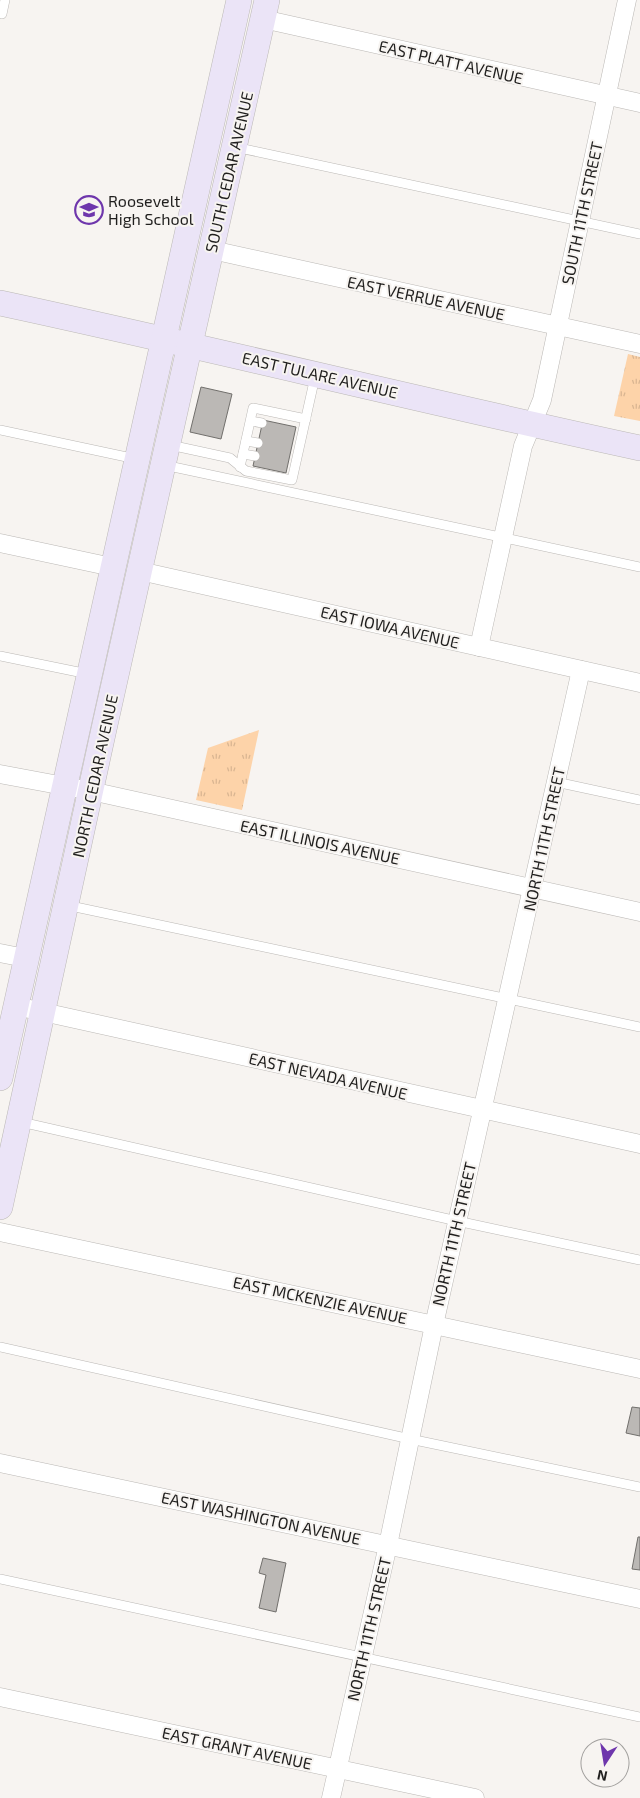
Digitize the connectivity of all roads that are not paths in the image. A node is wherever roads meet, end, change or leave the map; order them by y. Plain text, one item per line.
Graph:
1 (5, 0) edge
2 (239, 0) edge
3 (627, 0) edge
4 (261, 6) edge
5 (2, 14) dead end
6 (608, 96) junction
7 (640, 103) edge
8 (234, 147) junction
9 (581, 221) junction
10 (640, 234) edge
11 (212, 250) junction
12 (0, 302) edge
13 (558, 327) junction
14 (164, 338) junction
15 (640, 344) edge
16 (191, 345) junction
17 (316, 374) junction
18 (306, 419) junction
19 (251, 421) junction
20 (262, 423) dead end
21 (532, 425) junction
22 (0, 430) edge
23 (246, 440) junction
24 (258, 443) dead end
25 (640, 448) edge
26 (243, 454) junction
27 (254, 456) dead end
28 (154, 458) junction
29 (240, 467) junction
30 (503, 538) junction
31 (0, 543) edge
32 (112, 567) junction
33 (640, 567) edge
34 (140, 571) junction
35 (479, 647) junction
36 (0, 656) edge
37 (581, 670) junction
38 (89, 674) junction
39 (640, 683) edge
40 (104, 729) junction
41 (0, 774) edge
42 (556, 782) junction
43 (64, 786) junction
44 (91, 792) junction
45 (640, 800) edge
46 (533, 889) junction
47 (66, 905) junction
48 (640, 912) edge
49 (0, 953) edge
50 (25, 958) junction
51 (508, 999) junction
52 (16, 1006) junction
53 (42, 1012) junction
54 (640, 1027) edge
55 (0, 1078) edge
56 (483, 1110) junction
57 (18, 1121) junction
58 (640, 1144) edge
59 (0, 1207) edge
60 (457, 1221) junction
61 (0, 1232) edge
62 (640, 1260) edge
63 (434, 1324) junction
64 (0, 1347) edge
65 (640, 1369) edge
66 (410, 1438) junction
67 (0, 1462) edge
68 (640, 1487) edge
69 (388, 1545) junction
70 (0, 1579) edge
71 (640, 1599) edge
72 (363, 1658) junction
73 (0, 1697) edge
74 (640, 1718) edge
75 (337, 1769) junction
76 (331, 1798) edge
77 (475, 1798) edge

1 - 5 lane
2 - 14 main road, SOUTH CEDAR AVENUE
3 - 6 street, SOUTH 11TH STREET
4 - 6 street, EAST PLATT AVENUE
4 - 8 main road, SOUTH CEDAR AVENUE
6 - 7 street, EAST PLATT AVENUE
6 - 9 street, SOUTH 11TH STREET
8 - 9 lane
8 - 11 main road, SOUTH CEDAR AVENUE
9 - 10 lane
9 - 13 street, SOUTH 11TH STREET
11 - 13 street, EAST VERRUE AVENUE
11 - 16 main road, SOUTH CEDAR AVENUE
12 - 14 main road, EAST TULARE AVENUE
13 - 15 street, EAST VERRUE AVENUE
13 - 21 street, SOUTH 11TH STREET
14 - 16 main road, EAST TULARE AVENUE
14 - 28 main road, NORTH CEDAR AVENUE
16 - 17 main road, EAST TULARE AVENUE
16 - 28 main road, NORTH CEDAR AVENUE
17 - 18 lane
17 - 21 main road, EAST TULARE AVENUE
18 - 19 lane
18 - 29 lane
19 - 20 lane
19 - 23 lane
21 - 25 main road, EAST TULARE AVENUE
21 - 30 street
22 - 28 lane
23 - 24 lane
23 - 26 lane
26 - 27 lane
26 - 29 lane
28 - 29 lane
28 - 30 lane
28 - 32 main road, NORTH CEDAR AVENUE
28 - 34 main road, NORTH CEDAR AVENUE
30 - 33 lane
30 - 35 street
31 - 32 street
32 - 38 main road, NORTH CEDAR AVENUE
32 - 40 main road
34 - 35 street, EAST IOWA AVENUE
34 - 40 main road, NORTH CEDAR AVENUE
35 - 37 street, EAST IOWA AVENUE
36 - 38 lane
37 - 39 street, EAST IOWA AVENUE
37 - 42 street, NORTH 11TH STREET
38 - 43 main road, NORTH CEDAR AVENUE
40 - 44 main road, NORTH CEDAR AVENUE
41 - 43 street, EAST ILLINOIS AVENUE
42 - 45 lane
42 - 46 street, NORTH 11TH STREET
43 - 44 street, EAST ILLINOIS AVENUE
43 - 50 main road, NORTH CEDAR AVENUE
44 - 46 street, EAST ILLINOIS AVENUE
44 - 47 main road, NORTH CEDAR AVENUE
46 - 48 street, EAST ILLINOIS AVENUE
46 - 51 street, NORTH 11TH STREET
47 - 51 lane
47 - 53 main road, NORTH CEDAR AVENUE
49 - 50 street
50 - 52 main road, NORTH CEDAR AVENUE
51 - 54 lane
51 - 56 street, NORTH 11TH STREET
52 - 53 street, EAST NEVADA AVENUE
52 - 55 main road, NORTH CEDAR AVENUE
53 - 56 street, EAST NEVADA AVENUE
53 - 57 main road, NORTH CEDAR AVENUE
56 - 58 street, EAST NEVADA AVENUE
56 - 60 street, NORTH 11TH STREET
57 - 59 main road, NORTH CEDAR AVENUE
57 - 60 lane
60 - 62 lane
60 - 63 street, NORTH 11TH STREET
61 - 63 street, EAST MCKENZIE AVENUE
63 - 65 street, EAST MCKENZIE AVENUE
63 - 66 street, NORTH 11TH STREET
64 - 66 lane
66 - 68 lane
66 - 69 street, NORTH 11TH STREET
67 - 69 street, EAST WASHINGTON AVENUE
69 - 71 street, EAST WASHINGTON AVENUE
69 - 72 street, NORTH 11TH STREET
70 - 72 lane
72 - 74 lane
72 - 75 street, NORTH 11TH STREET
73 - 75 street, EAST GRANT AVENUE
75 - 76 street, NORTH 11TH STREET
75 - 77 street, EAST GRANT AVENUE

